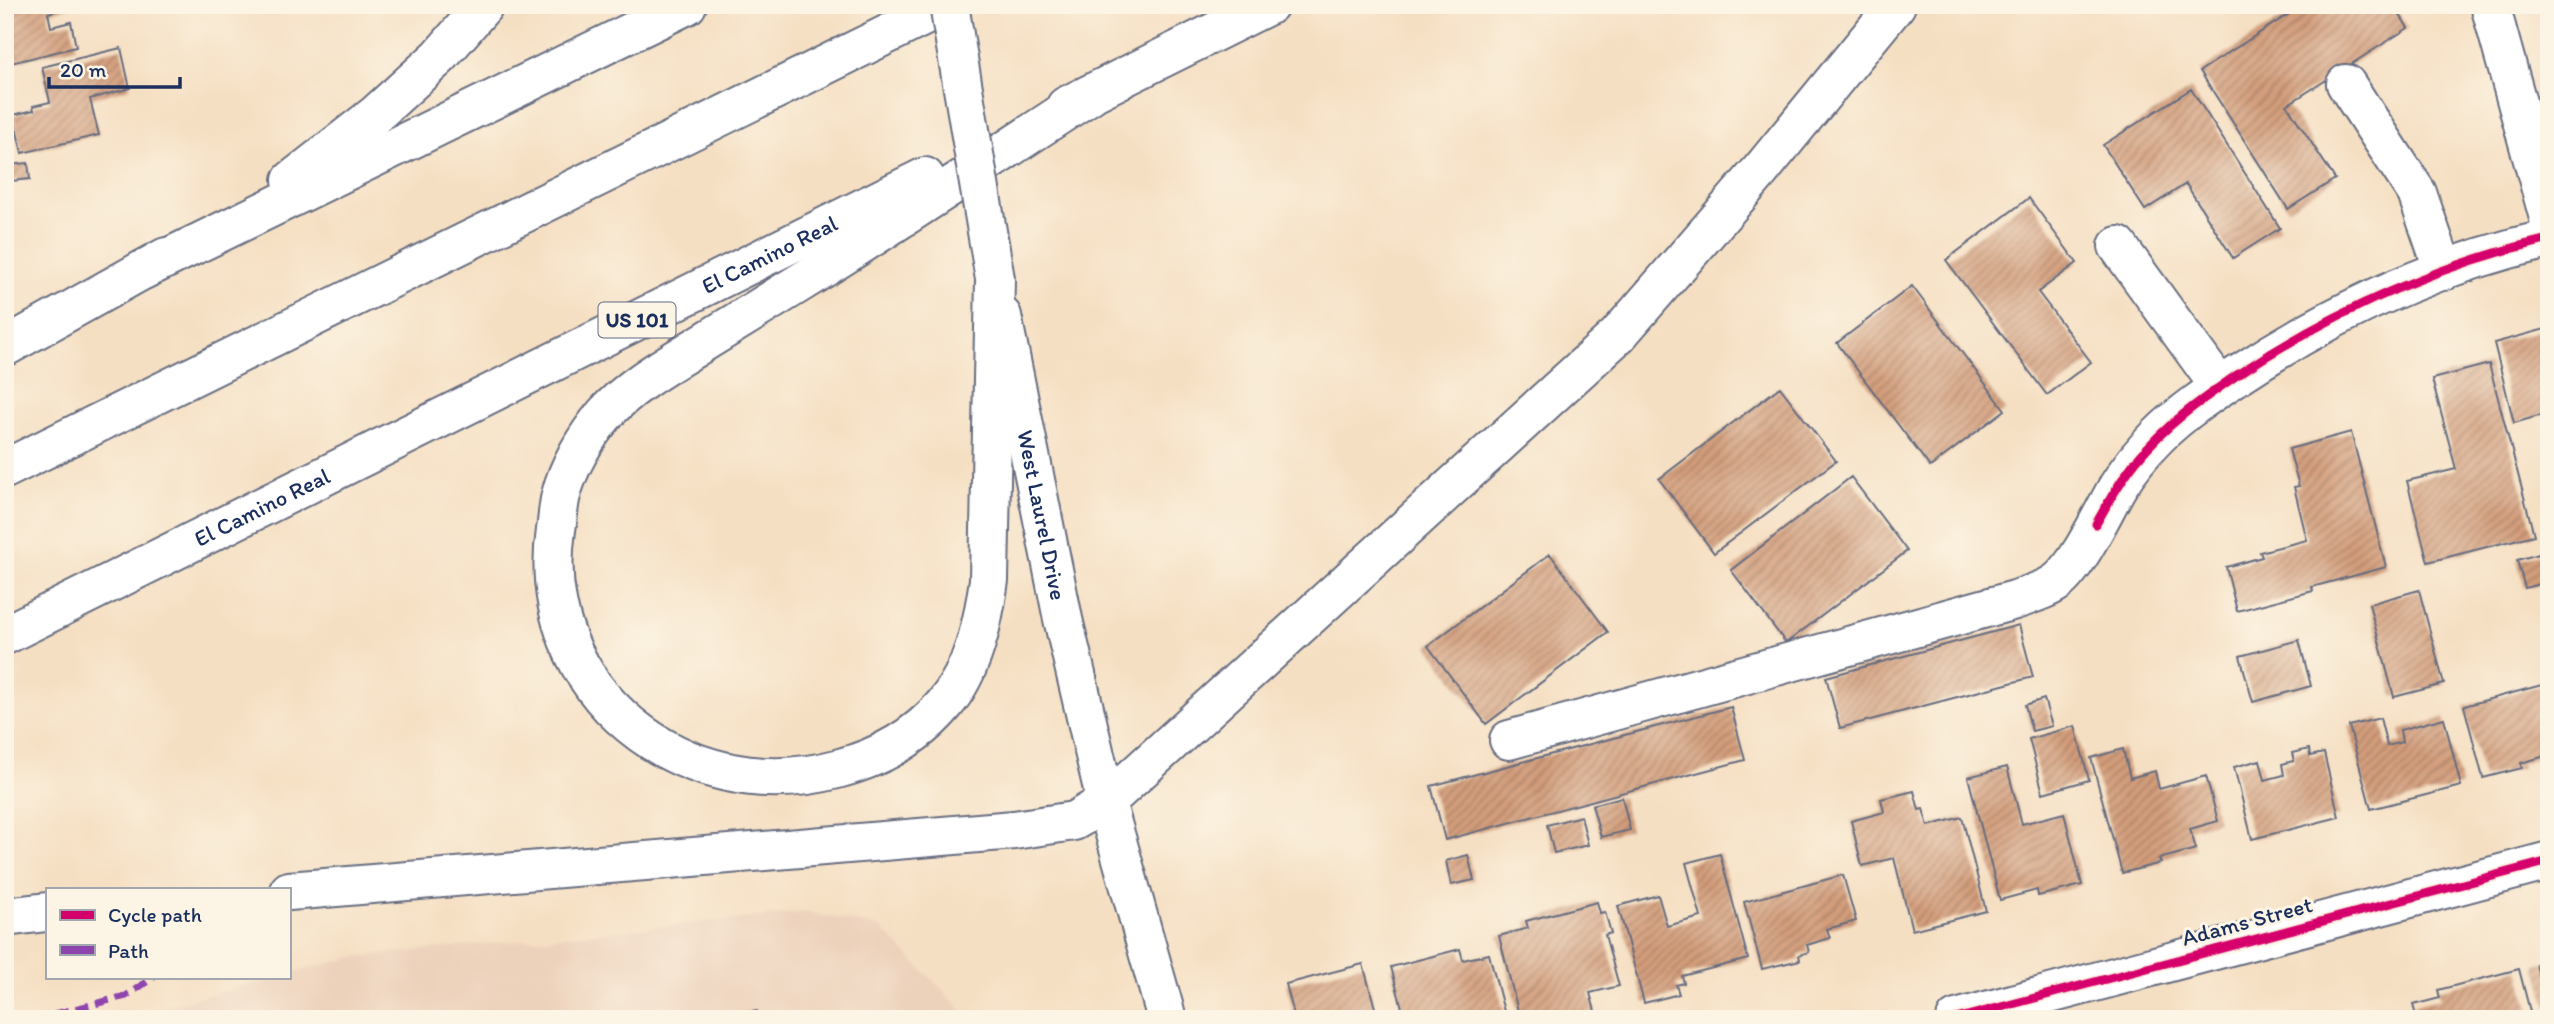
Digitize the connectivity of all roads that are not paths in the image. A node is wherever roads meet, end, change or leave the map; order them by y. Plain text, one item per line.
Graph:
1 (484, 5) edge
2 (687, 5) edge
3 (948, 5) edge
4 (1269, 5) edge
5 (1896, 5) edge
6 (2490, 5) edge
7 (2346, 84) dead end
8 (1090, 95) junction
9 (2549, 218) edge
10 (2549, 239) edge
11 (2118, 246) dead end
12 (144, 270) junction
13 (2444, 271) junction
14 (995, 279) junction
15 (5, 347) edge
16 (2220, 387) junction
17 (5, 469) edge
18 (5, 635) edge
19 (1509, 740) dead end
20 (1106, 802) junction
21 (2549, 861) edge
22 (290, 891) edge
23 (46, 912) edge
24 (5, 917) edge
25 (1167, 1019) edge
26 (1956, 1019) edge

1 - 12 main road
2 - 12 main road
3 - 14 main road, West Laurel Drive, bridge
3 - 17 main road
4 - 8 main road, El Camino Real / US 101
5 - 20 main road
6 - 9 main road
7 - 13 main road
8 - 14 main road
8 - 18 main road, El Camino Real / US 101
10 - 13 main road
11 - 16 main road
12 - 15 main road
13 - 16 main road
14 - 20 main road, West Laurel Drive
16 - 19 main road
20 - 22 main road
20 - 25 main road, West Laurel Drive
21 - 26 main road, Adams Street
23 - 24 main road

